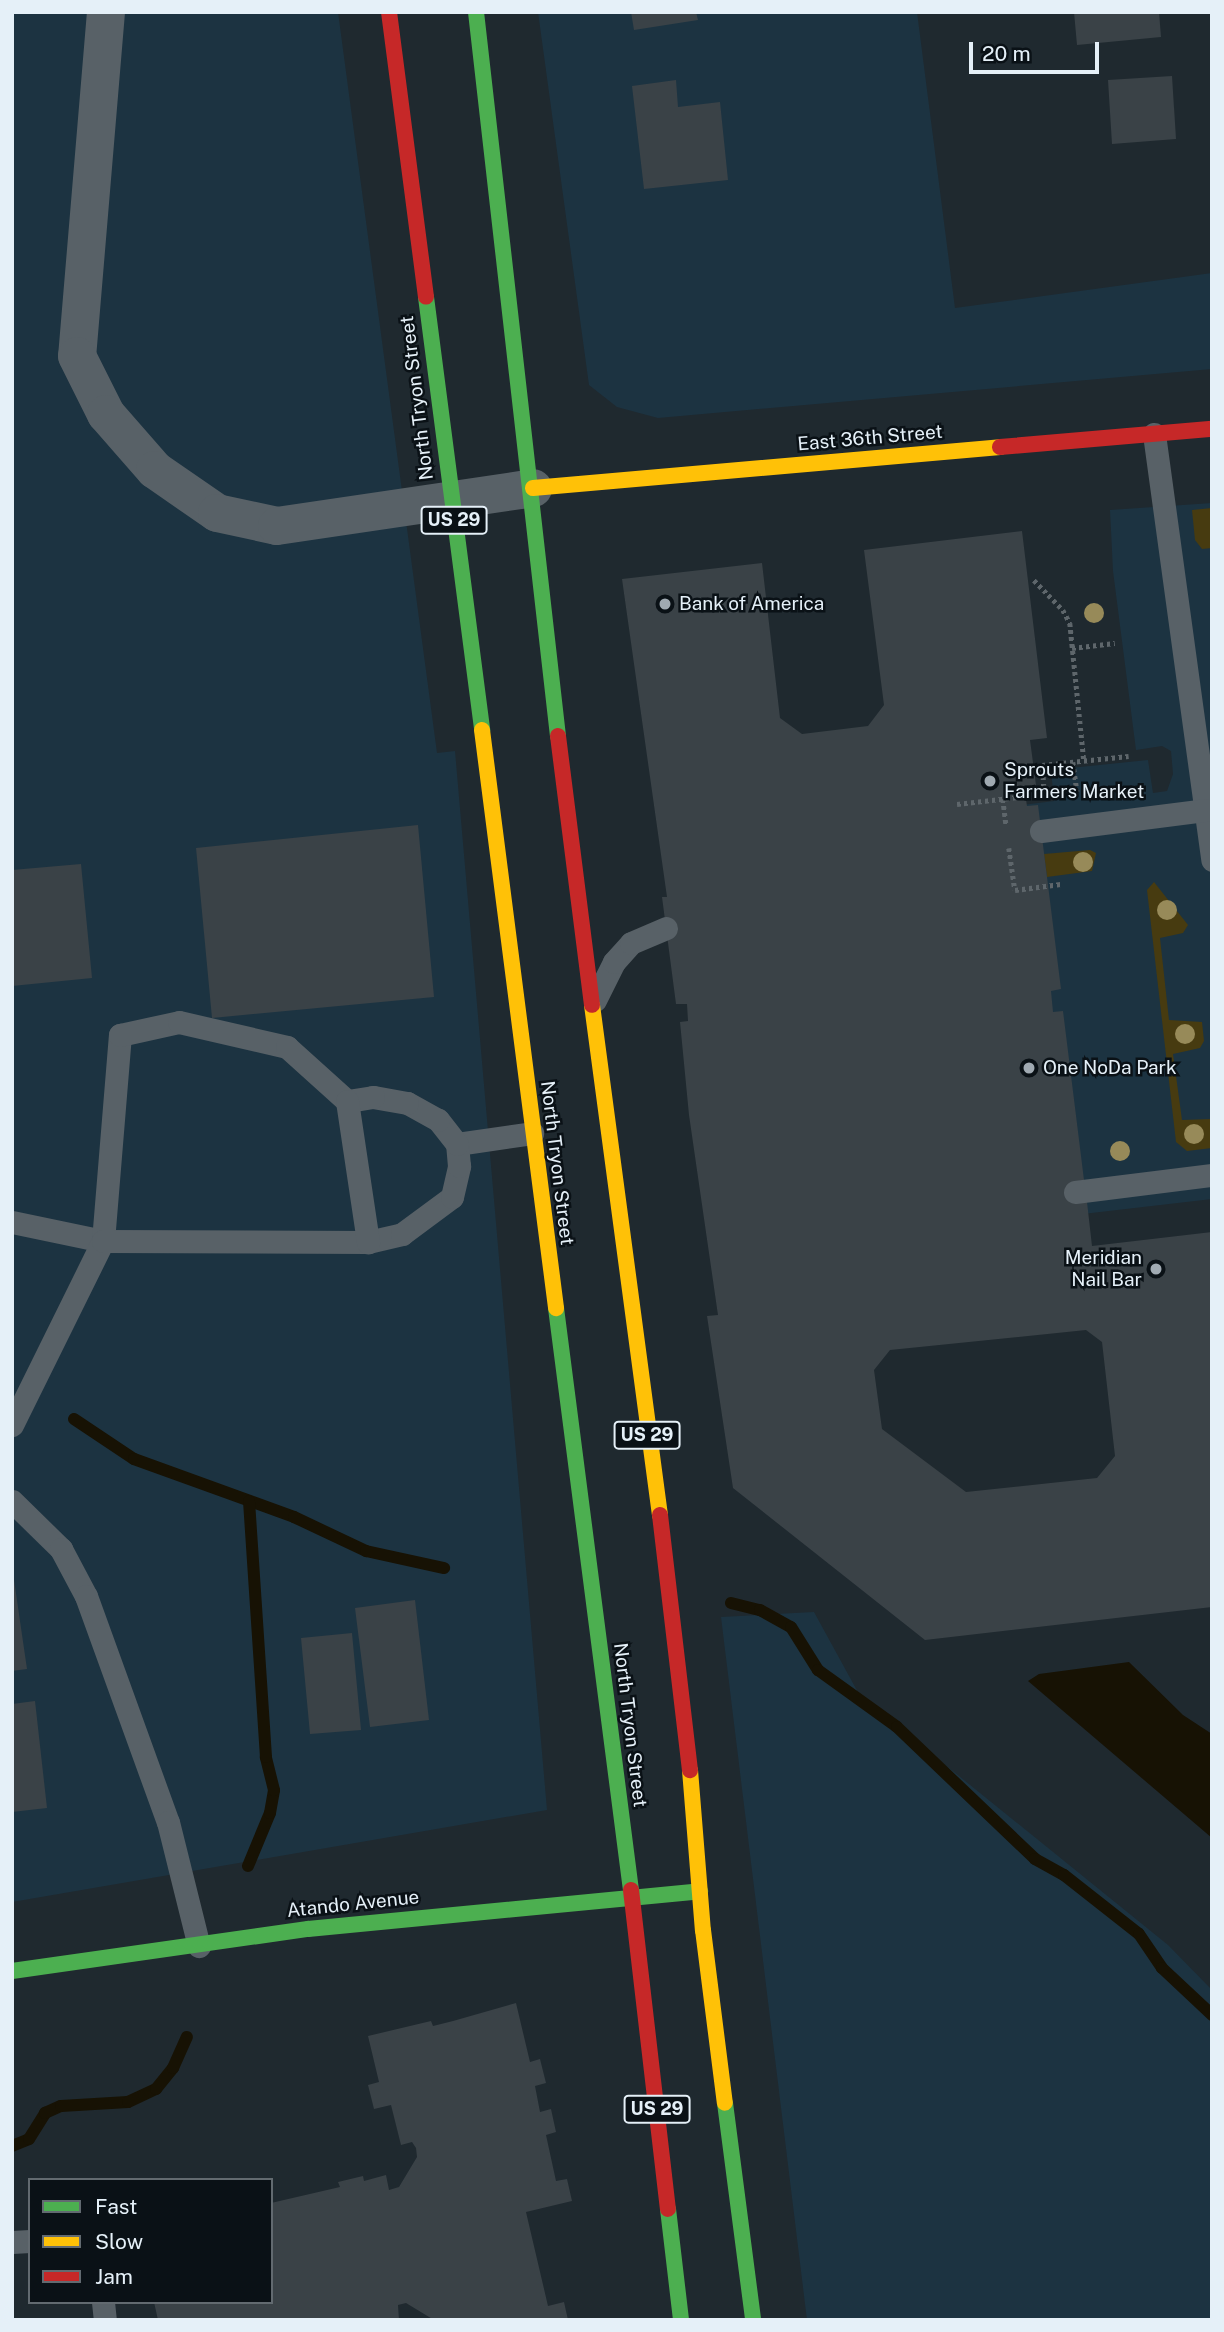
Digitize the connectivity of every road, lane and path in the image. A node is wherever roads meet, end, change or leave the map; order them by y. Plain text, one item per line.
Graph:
1 (106, 12) edge
2 (389, 12) edge
3 (476, 12) edge
4 (1212, 429) edge
5 (1154, 433) junction
6 (533, 488) junction
7 (451, 500) junction
8 (1034, 580) dead end
9 (1115, 643) dead end
10 (1072, 648) junction
11 (1129, 756) dead end
12 (1083, 760) junction
13 (957, 804) dead end
14 (1205, 810) junction
15 (1041, 831) dead end
16 (1212, 860) edge
17 (666, 928) dead end
18 (592, 1010) junction
19 (347, 1101) junction
20 (532, 1133) junction
21 (457, 1143) junction
22 (1212, 1175) edge
23 (1075, 1192) dead end
24 (12, 1222) edge
25 (103, 1241) junction
26 (368, 1242) junction
27 (12, 1424) edge
28 (12, 1501) edge
29 (700, 1891) junction
30 (632, 1897) junction
31 (198, 1946) junction
32 (12, 1971) edge
33 (681, 2320) edge
34 (753, 2320) edge

1 - 7 street
2 - 7 main road, North Tryon Street / US 29
3 - 6 main road, US 29
4 - 5 main road, East 36th Street
5 - 6 main road, East 36th Street
5 - 14 lane
6 - 7 street
6 - 18 main road, US 29
7 - 20 main road, North Tryon Street / US 29
8 - 10 path
9 - 10 path
10 - 12 path
11 - 12 path
12 - 13 path
14 - 15 lane
14 - 16 lane
17 - 18 lane
18 - 29 main road, US 29
19 - 21 lane
19 - 25 lane
19 - 26 lane
20 - 21 lane
20 - 30 main road, North Tryon Street / US 29
21 - 26 lane
22 - 23 lane
24 - 25 lane
25 - 26 lane
25 - 27 lane
28 - 31 lane
29 - 30 main road, Atando Avenue
29 - 34 main road, US 29
30 - 31 main road, Atando Avenue
30 - 33 main road, North Tryon Street / US 29
31 - 32 main road, Atando Avenue

